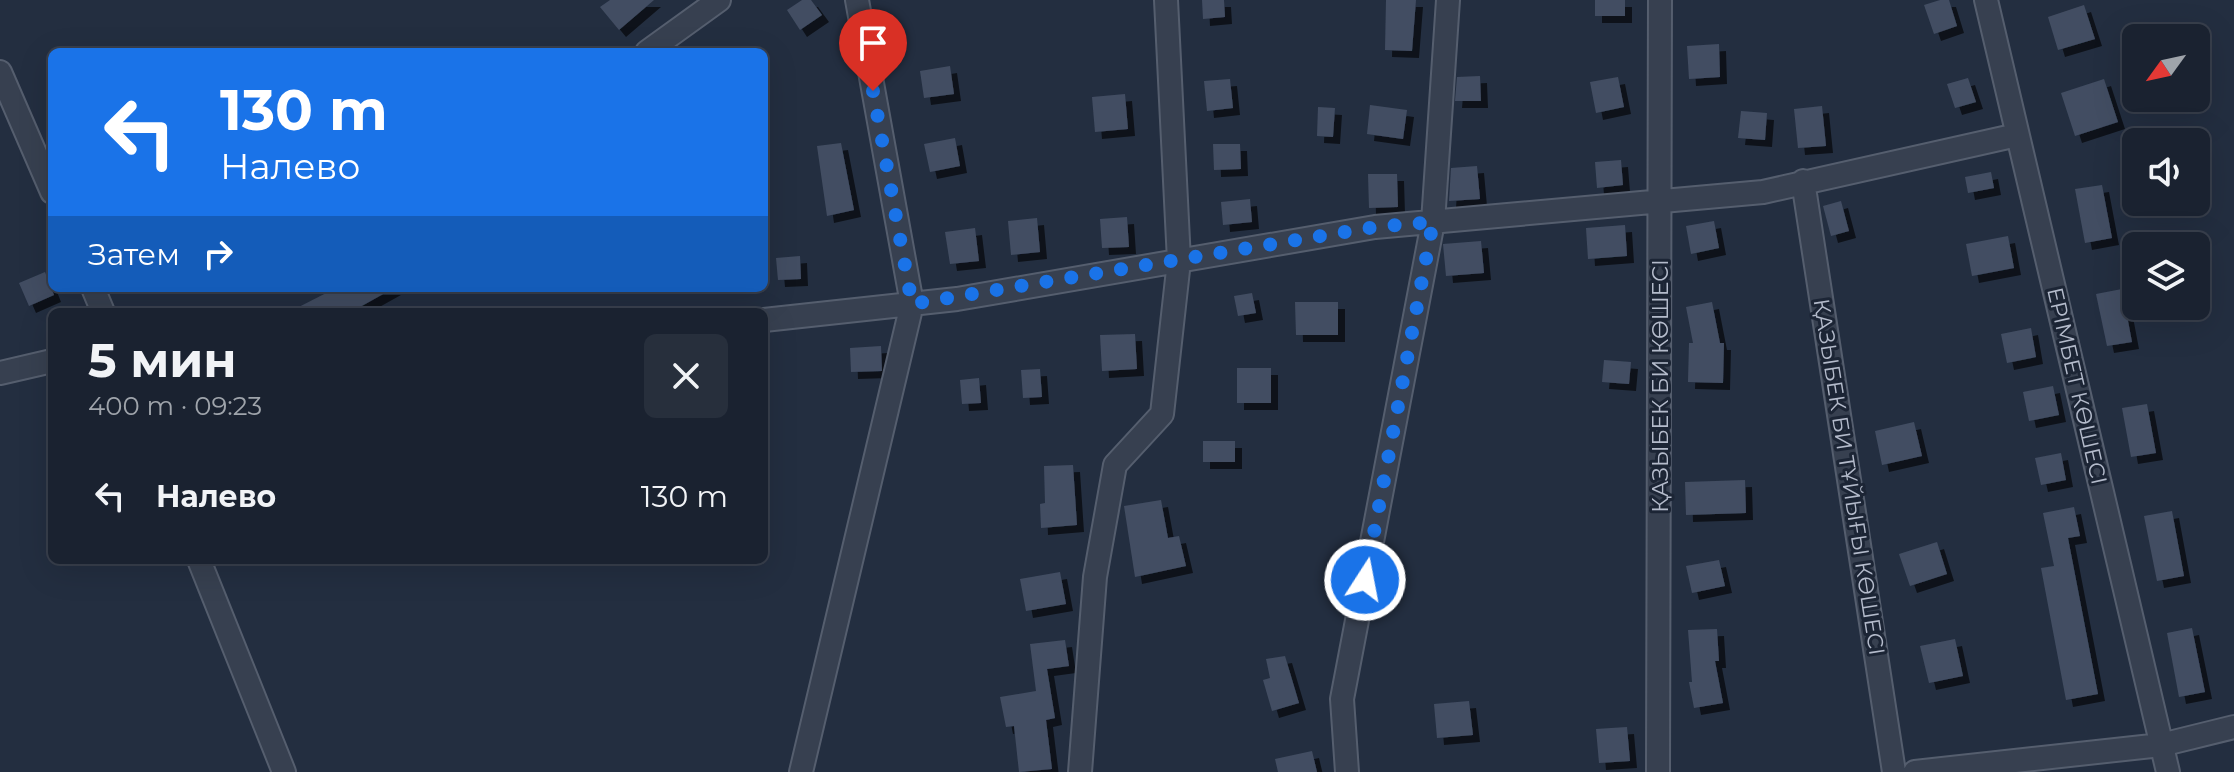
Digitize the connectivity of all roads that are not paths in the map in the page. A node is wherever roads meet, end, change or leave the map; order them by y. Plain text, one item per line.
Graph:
1 (719, 0) edge
2 (857, 0) edge
3 (1166, 0) edge
4 (1448, 0) edge
5 (1660, 0) edge
6 (1986, 0) edge
7 (653, 48) edge
8 (0, 72) edge
9 (2017, 135) junction
10 (1803, 181) junction
11 (48, 183) edge
12 (1661, 203) junction
13 (1433, 222) junction
14 (1179, 261) junction
15 (912, 304) junction
16 (768, 320) edge
17 (48, 362) edge
18 (0, 373) edge
19 (201, 564) edge
20 (2234, 727) edge
21 (2161, 745) junction
22 (284, 772) edge
23 (801, 772) edge
24 (1080, 772) edge
25 (1347, 772) edge
26 (1658, 772) edge
27 (1894, 772) edge
28 (1915, 772) edge
29 (2168, 772) edge

1 - 7 street
2 - 15 street
3 - 14 street
4 - 13 street
5 - 12 street, ҚАЗЫБЕК БИ КӨШЕСІ
6 - 9 street, ЕРІМБЕТ КӨШЕСІ
8 - 11 street
9 - 10 street
9 - 21 street, ЕРІМБЕТ КӨШЕСІ
10 - 12 street
10 - 27 street, ҚАЗЫБЕК БИ ТҰЙЫҒЫ КӨШЕСІ
12 - 13 street
12 - 26 street, ҚАЗЫБЕК БИ КӨШЕСІ
13 - 14 street
13 - 25 street
14 - 15 street
14 - 24 street
15 - 16 street
15 - 23 street
17 - 18 street
19 - 22 street
20 - 21 street
21 - 28 street
21 - 29 street, ЕРІМБЕТ КӨШЕСІ

